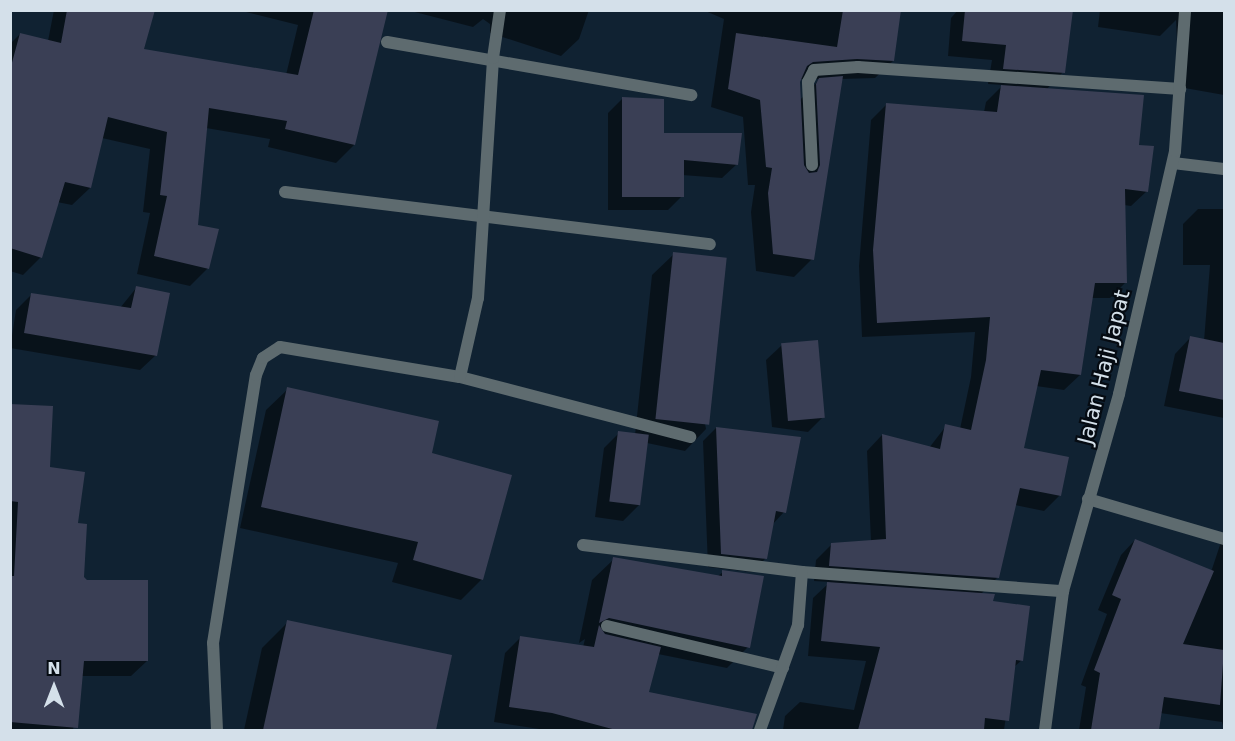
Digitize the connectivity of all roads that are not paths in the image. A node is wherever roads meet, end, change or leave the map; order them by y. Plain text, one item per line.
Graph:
1 (500, 10) edge
2 (1185, 10) edge
3 (387, 42) dead end
4 (493, 58) junction
5 (1180, 90) junction
6 (691, 95) dead end
7 (1173, 163) junction
8 (812, 165) dead end
9 (1224, 170) edge
10 (285, 192) dead end
11 (485, 217) junction
12 (710, 244) dead end
13 (460, 377) junction
14 (690, 437) dead end
15 (1088, 499) junction
16 (1224, 539) edge
17 (583, 545) dead end
18 (802, 572) junction
19 (1063, 591) junction
20 (607, 626) dead end
21 (783, 668) junction
22 (217, 730) edge
23 (760, 730) edge
24 (1045, 730) edge

1 - 4 street
2 - 5 street, Jalan Haji Japat
3 - 4 street
4 - 6 street
4 - 11 street
5 - 7 street, Jalan Haji Japat
5 - 8 street
7 - 9 street
7 - 15 street, Jalan Haji Japat
10 - 11 street
11 - 12 street
11 - 13 street
13 - 14 street
13 - 22 street
15 - 16 street
15 - 19 street, Jalan Haji Japat
17 - 18 street
18 - 19 street
18 - 21 street
19 - 24 street, Jalan Haji Japat
20 - 21 street
21 - 23 street

